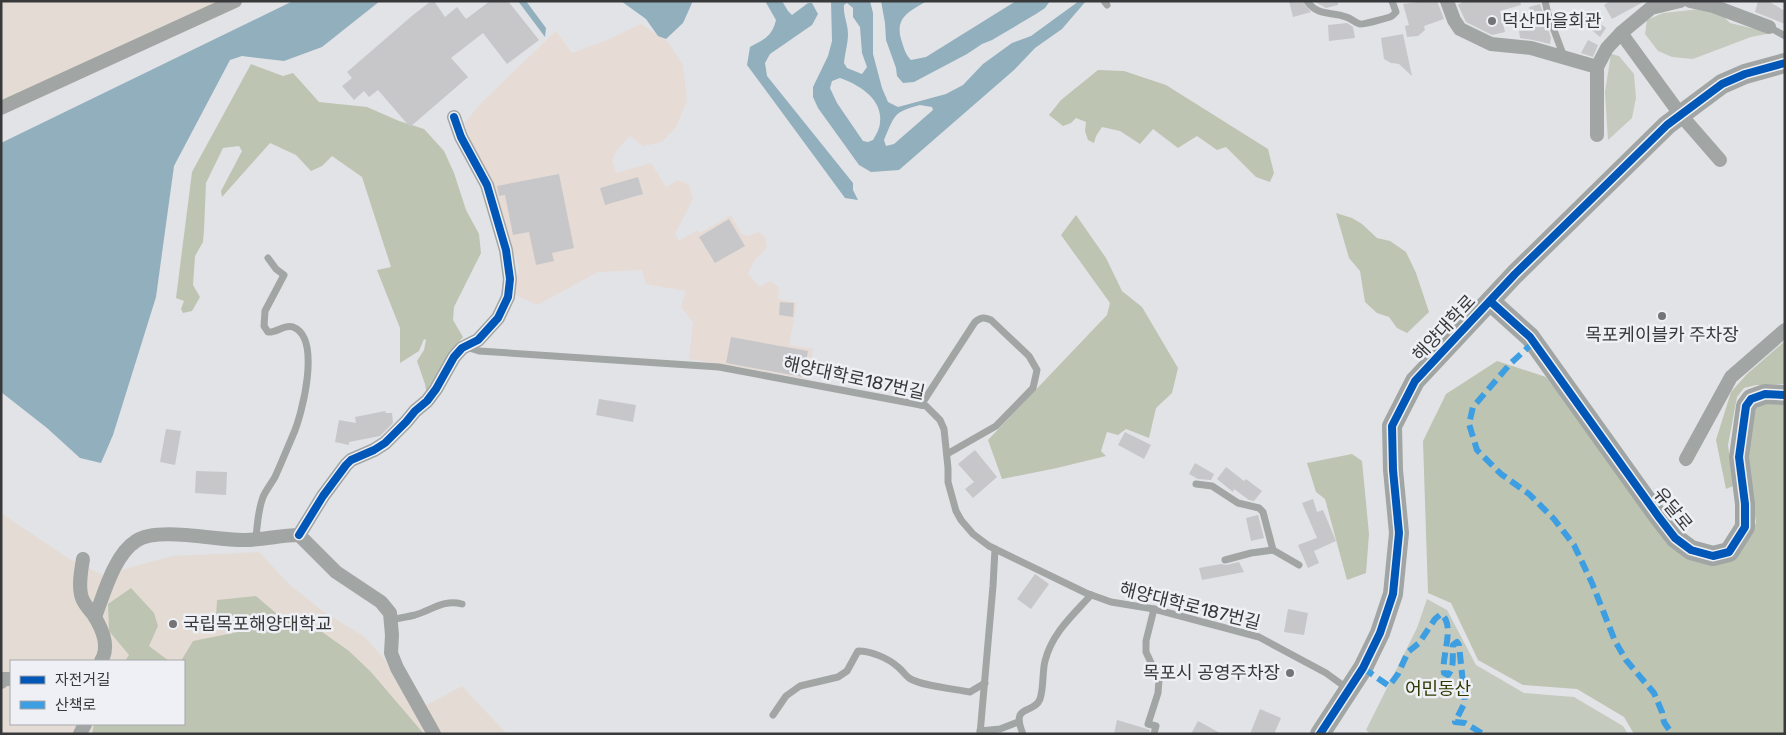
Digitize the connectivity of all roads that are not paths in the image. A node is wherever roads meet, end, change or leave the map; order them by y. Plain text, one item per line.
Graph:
1 (235, 1) edge
2 (1308, 1) edge
3 (1392, 1) edge
4 (1447, 1) edge
5 (1545, 1) edge
6 (1680, 1) edge
7 (1690, 1) edge
8 (1769, 27) joint
9 (1621, 33) junction
10 (1785, 36) edge
11 (1564, 58) junction
12 (1785, 64) edge
13 (1597, 67) junction
14 (1, 108) edge
15 (1680, 114) junction
16 (454, 117) dead end
17 (1597, 135) dead end
18 (1720, 160) dead end
19 (268, 258) dead end
20 (1490, 301) junction
21 (1785, 330) edge
22 (466, 346) junction
23 (1785, 395) edge
24 (921, 405) junction
25 (947, 454) junction
26 (1686, 459) dead end
27 (1196, 484) dead end
28 (299, 535) junction
29 (256, 539) junction
30 (995, 550) junction
31 (1273, 550) junction
32 (83, 559) dead end
33 (1225, 560) dead end
34 (1299, 565) dead end
35 (1091, 595) junction
36 (462, 604) dead end
37 (1154, 609) junction
38 (95, 617) junction
39 (391, 620) junction
40 (107, 659) edge
41 (985, 683) junction
42 (1350, 690) junction
43 (773, 715) dead end
44 (1018, 722) junction
45 (980, 732) edge
46 (434, 734) edge
47 (1022, 734) edge
48 (1154, 734) edge
49 (1320, 734) edge

1 - 14 street
2 - 3 lane
4 - 11 street
5 - 11 lane
6 - 9 street
7 - 8 street
8 - 10 lane
9 - 13 street
9 - 15 street
11 - 13 street
12 - 15 street, 해양대학로
13 - 17 street
15 - 18 street
15 - 20 street, 해양대학로
16 - 22 street
19 - 29 lane
20 - 23 street, 유달로
20 - 42 street, 해양대학로
21 - 26 street
22 - 24 lane, 해양대학로187번길
22 - 28 street
24 - 25 lane, 해양대학로187번길
24 - 25 lane
25 - 30 lane, 해양대학로187번길
27 - 31 lane
28 - 29 street
28 - 39 street
29 - 38 street
30 - 35 lane, 해양대학로187번길
30 - 41 lane
31 - 33 lane
31 - 34 lane
32 - 38 street
35 - 37 lane, 해양대학로187번길
35 - 44 lane
36 - 39 lane
37 - 42 lane, 해양대학로187번길
37 - 48 lane
38 - 40 street
39 - 46 street
41 - 43 lane
41 - 45 lane
42 - 49 street, 해양대학로
44 - 45 lane
44 - 47 lane

